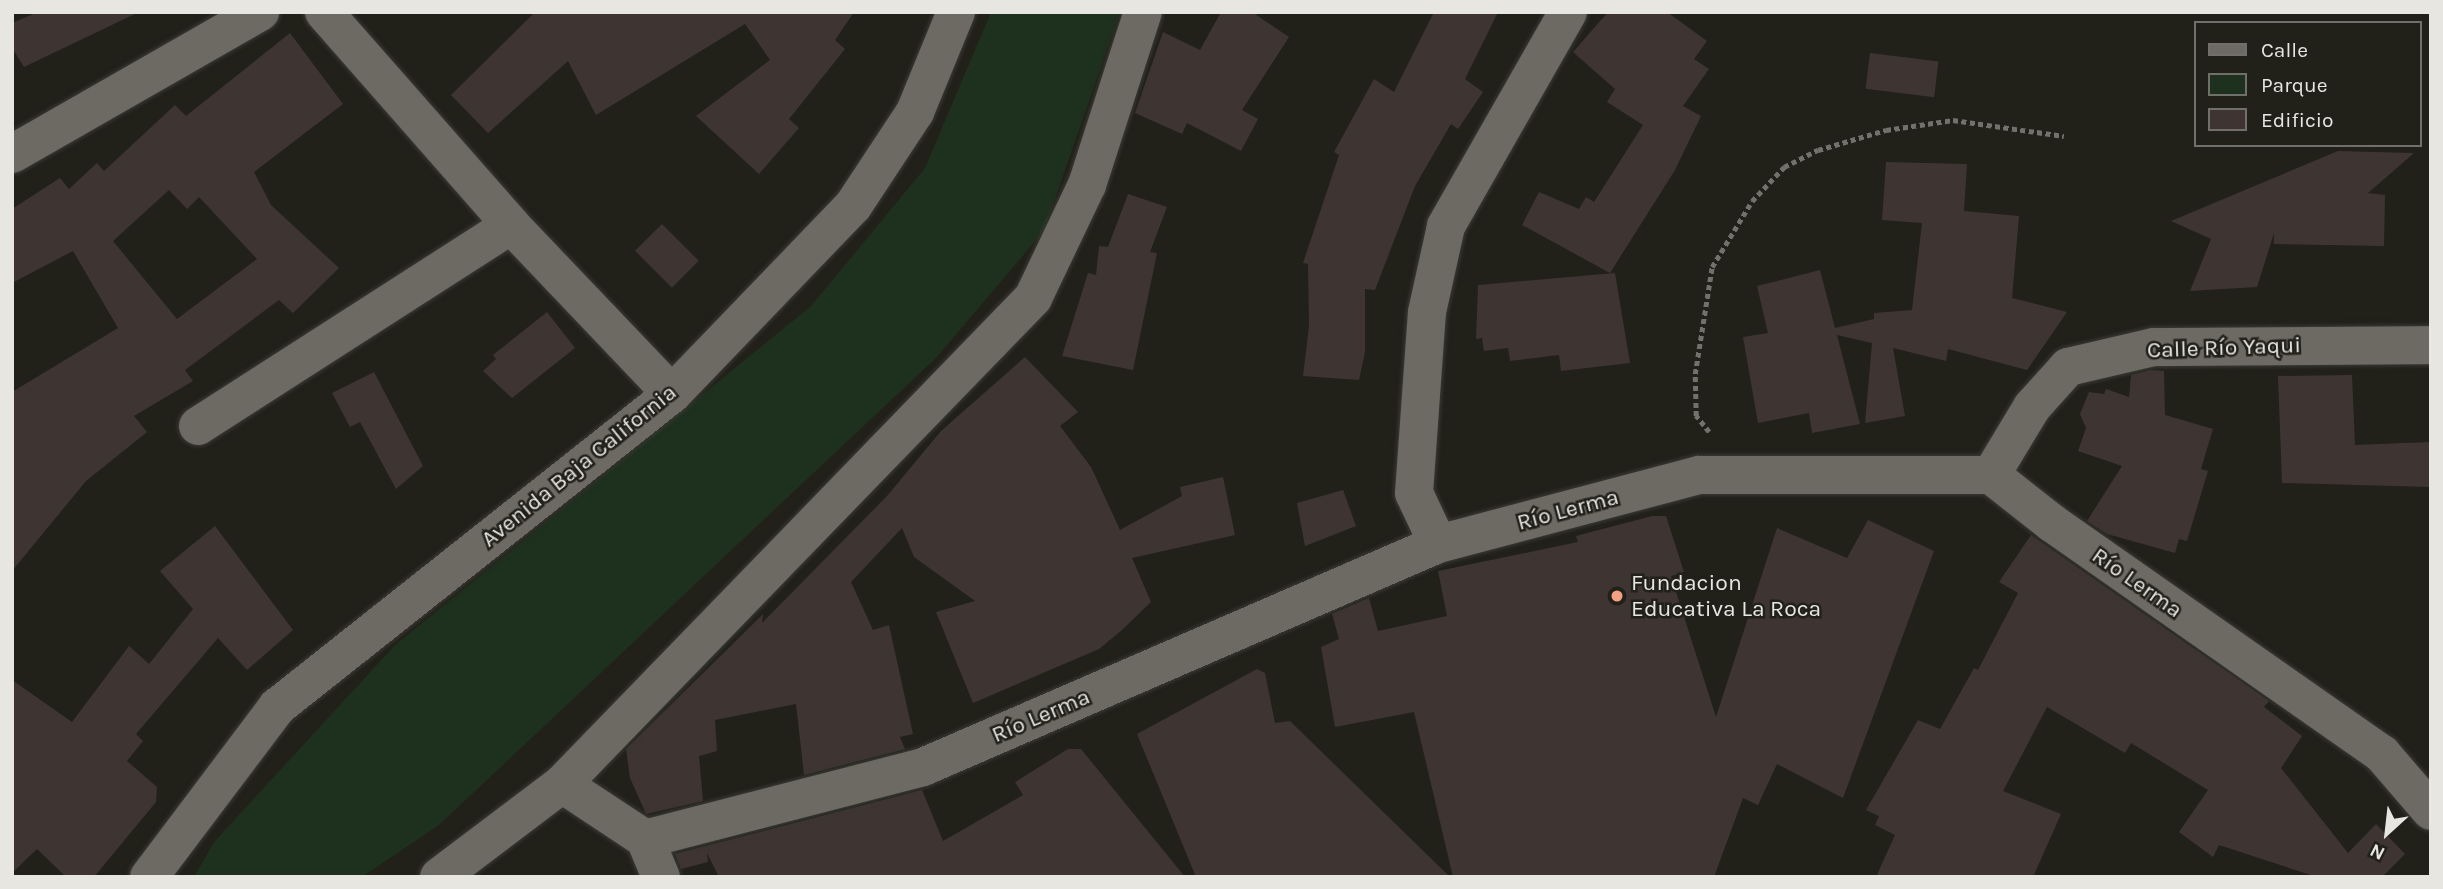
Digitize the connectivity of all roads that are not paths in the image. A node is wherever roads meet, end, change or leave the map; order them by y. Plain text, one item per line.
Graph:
1 (260, 12) edge
2 (324, 12) edge
3 (956, 12) edge
4 (1143, 12) edge
5 (1568, 12) edge
6 (12, 154) edge
7 (511, 225) junction
8 (2431, 345) edge
9 (671, 394) junction
10 (198, 426) dead end
11 (1991, 475) junction
12 (1438, 544) junction
13 (562, 784) junction
14 (2431, 811) edge
15 (645, 839) junction
16 (149, 877) edge
17 (439, 877) edge
18 (661, 877) edge

1 - 6 street
2 - 7 street
3 - 9 street, Avenida Baja California
4 - 13 street
5 - 12 street
7 - 9 street
7 - 10 street
8 - 11 street, Calle Río Yaqui
9 - 16 street, Avenida Baja California
11 - 12 street, Río Lerma
11 - 14 street, Río Lerma
12 - 15 street, Río Lerma
13 - 15 street
13 - 17 street
15 - 18 street

